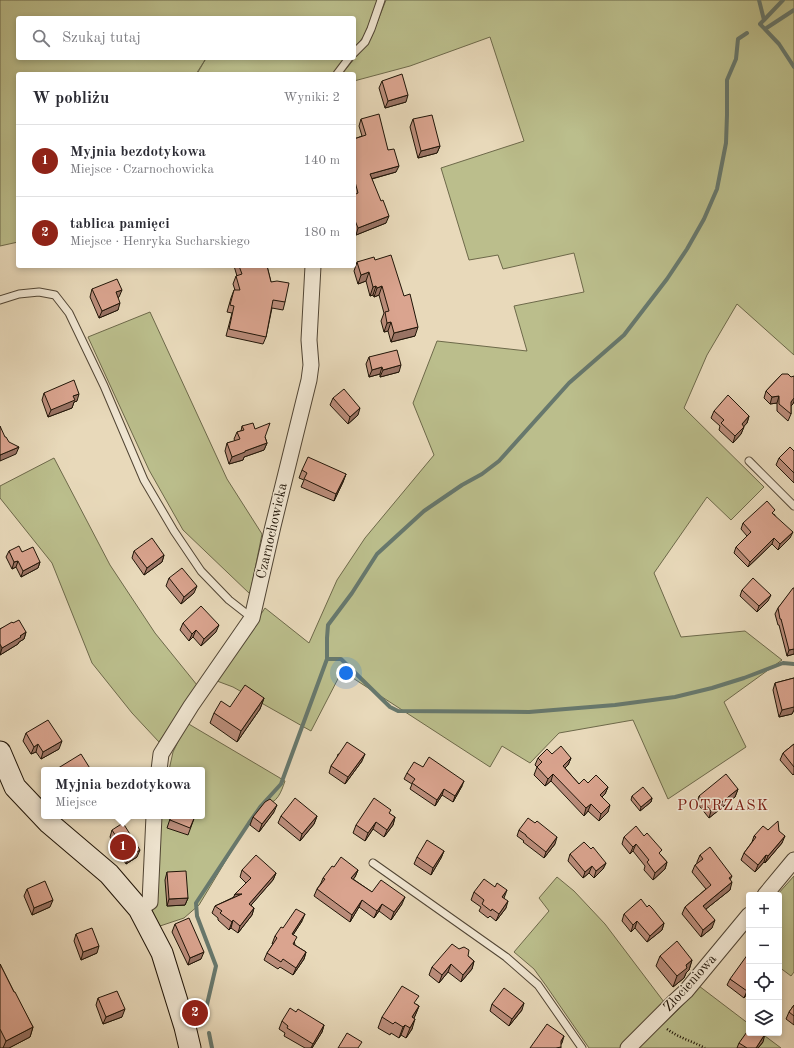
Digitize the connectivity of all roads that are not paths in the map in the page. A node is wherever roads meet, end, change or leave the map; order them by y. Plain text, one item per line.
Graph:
1 (381, 0) edge
2 (356, 51) edge
3 (348, 60) edge
4 (338, 72) edge
5 (313, 268) edge
6 (0, 300) edge
7 (749, 461) dead end
8 (794, 506) edge
9 (252, 618) junction
10 (0, 752) edge
11 (159, 767) edge
12 (8, 786) edge
13 (41, 816) edge
14 (45, 819) edge
15 (154, 819) edge
16 (794, 860) edge
17 (373, 863) dead end
18 (767, 892) edge
19 (139, 908) junction
20 (746, 919) edge
21 (190, 1048) edge
22 (582, 1048) edge
23 (628, 1048) edge

1 - 2 lane
3 - 4 lane
5 - 9 street, Czarnochowicka
6 - 9 lane
7 - 8 lane
9 - 11 street, Czarnochowicka
10 - 12 street
12 - 13 street
14 - 19 street
15 - 19 street
16 - 18 street
17 - 22 lane
19 - 21 street
20 - 23 street, Złocieniowa

